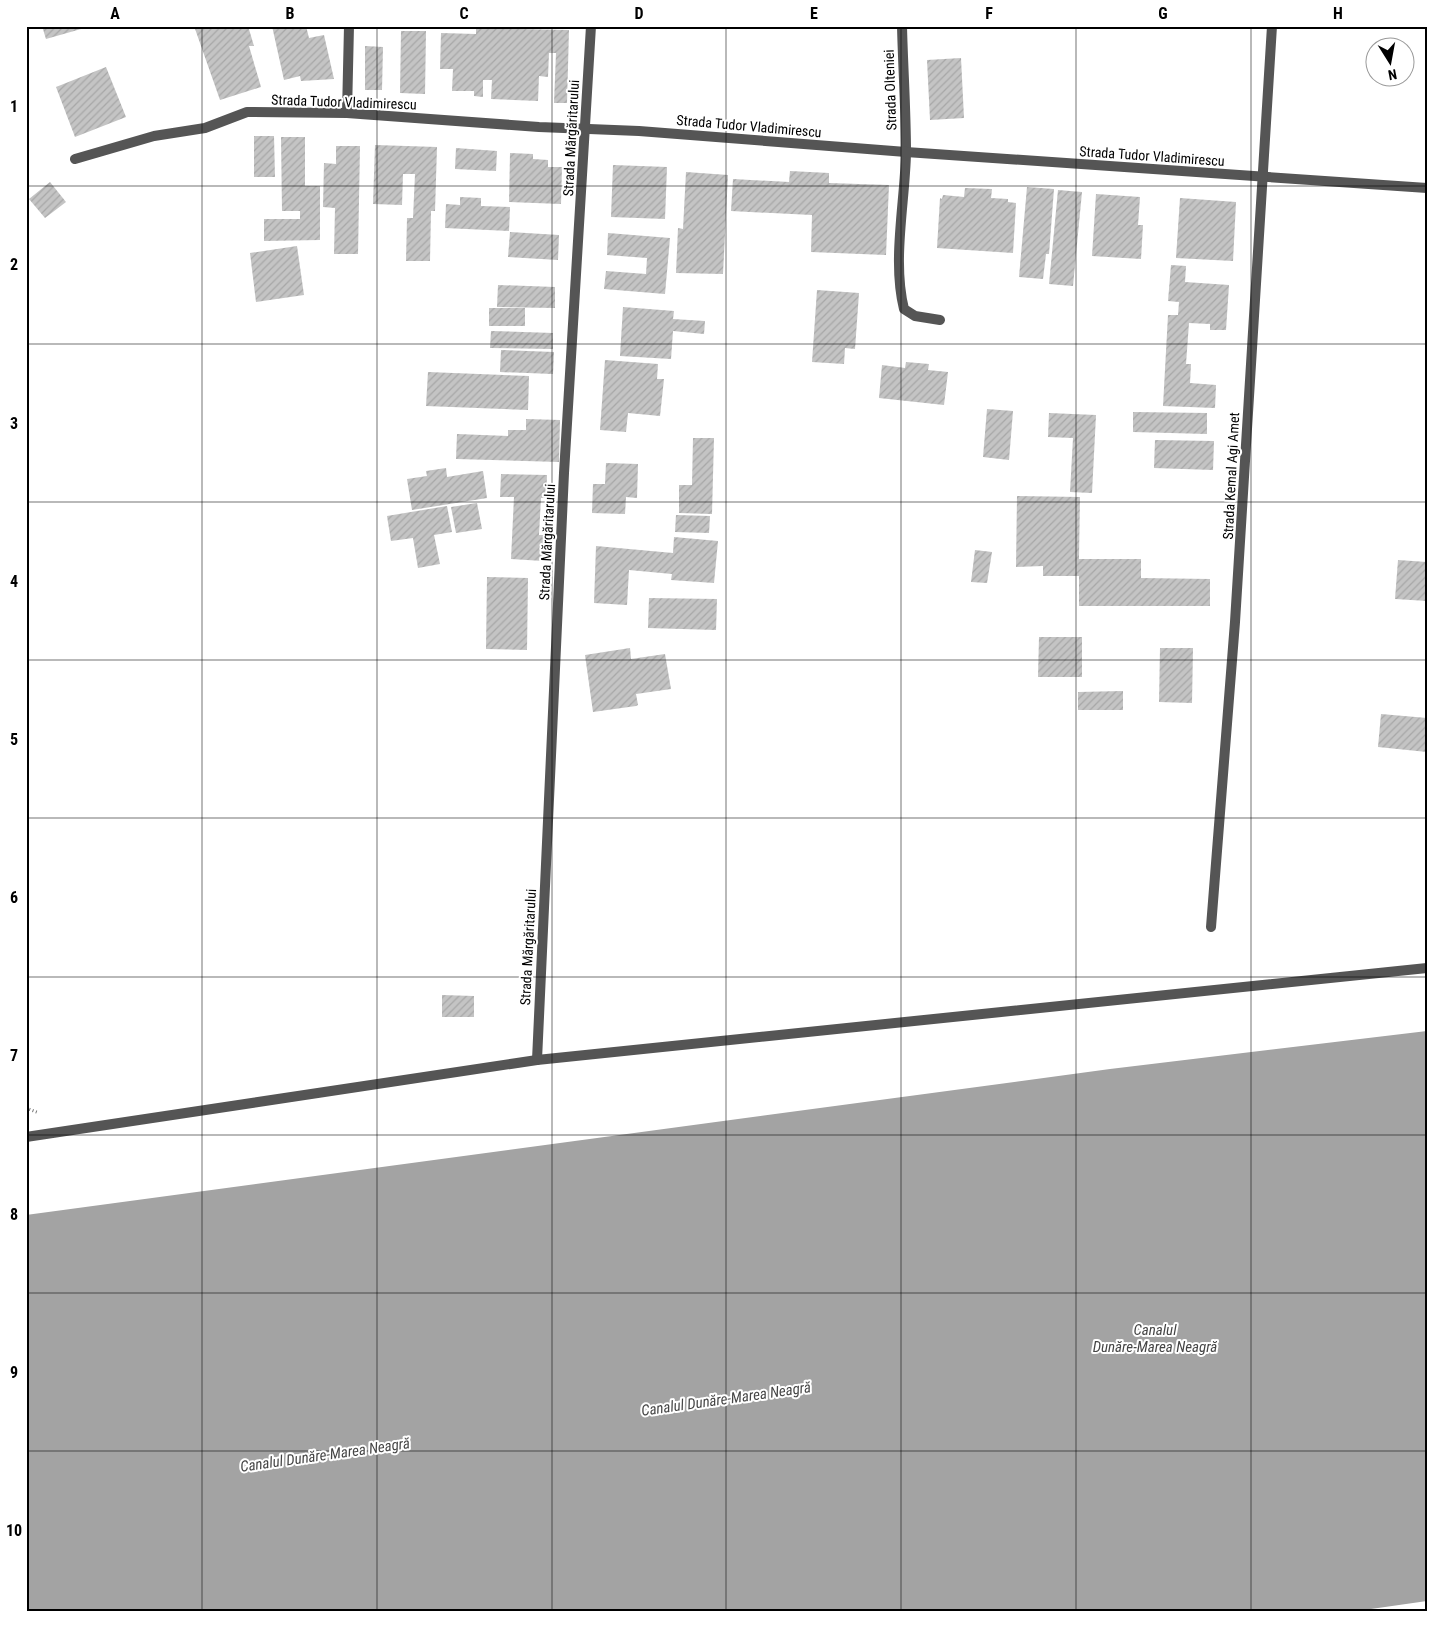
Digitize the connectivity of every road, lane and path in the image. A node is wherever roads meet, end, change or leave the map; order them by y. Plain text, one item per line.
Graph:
1 (348, 26) edge
2 (591, 26) edge
3 (902, 26) edge
4 (1272, 26) edge
5 (347, 113) junction
6 (586, 127) junction
7 (906, 152) junction
8 (75, 159) dead end
9 (1263, 178) junction
10 (1427, 188) edge
11 (940, 320) dead end
12 (1210, 926) dead end
13 (1427, 968) edge
14 (537, 1060) junction
15 (26, 1137) edge

1 - 5 street
2 - 6 street, Strada Mărgăritarului
3 - 7 street, Strada Olteniei
4 - 9 street, Strada Kemal Agi Amet
5 - 6 street, Strada Tudor Vladimirescu
5 - 8 street, Strada Tudor Vladimirescu
6 - 7 street, Strada Tudor Vladimirescu
6 - 14 street, Strada Mărgăritarului
7 - 9 street, Strada Tudor Vladimirescu
7 - 11 street, Strada Olteniei
9 - 10 street, Strada Tudor Vladimirescu
9 - 12 street, Strada Kemal Agi Amet
13 - 14 street
14 - 15 street

